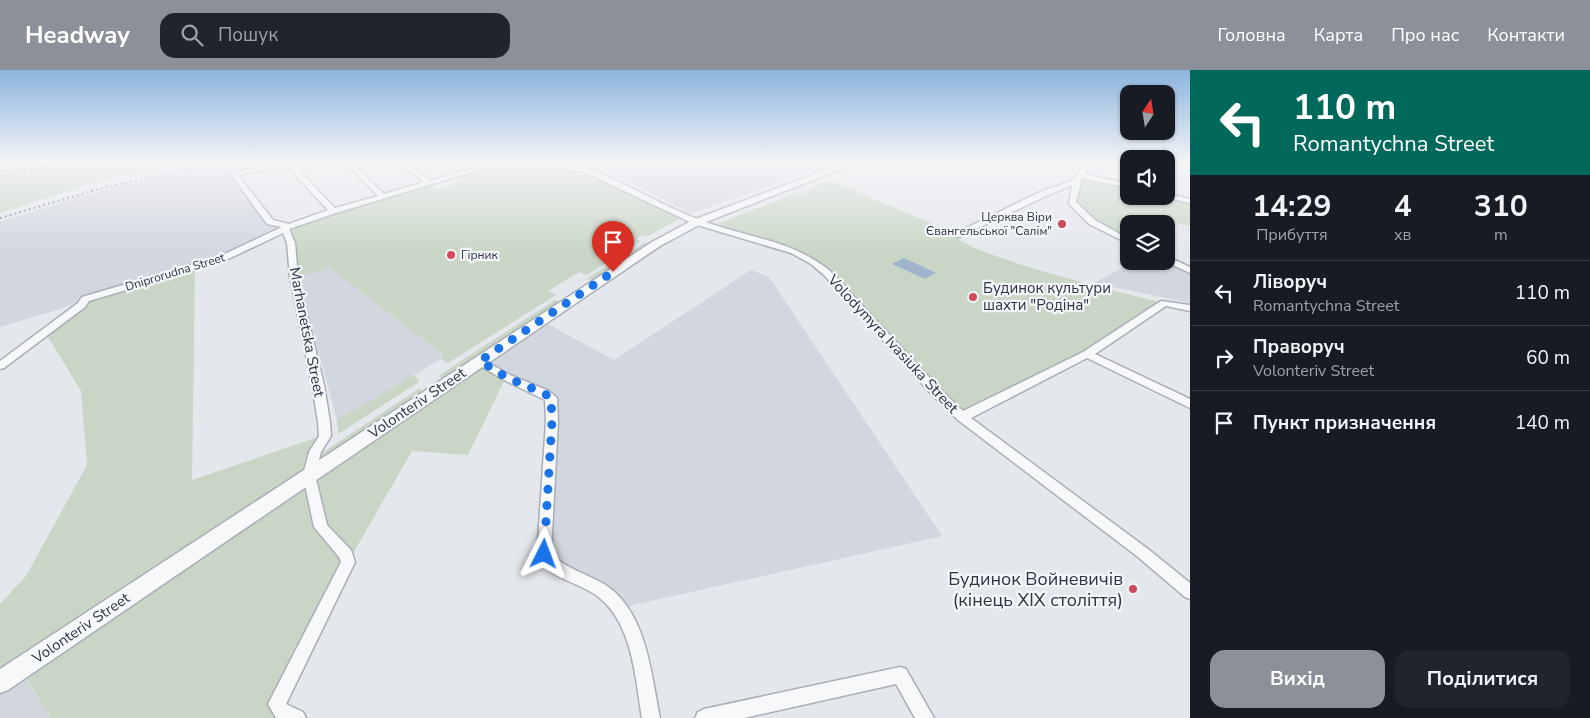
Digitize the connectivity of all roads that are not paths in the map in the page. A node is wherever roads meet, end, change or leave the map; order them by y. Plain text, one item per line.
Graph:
1 (248, 192) edge
2 (315, 192) edge
3 (378, 192) edge
4 (396, 192) edge
5 (633, 192) edge
6 (775, 192) edge
7 (1047, 192) edge
8 (1074, 192) edge
9 (382, 196) junction
10 (1175, 197) edge
11 (1190, 201) edge
12 (333, 211) junction
13 (697, 222) junction
14 (288, 228) junction
15 (956, 235) dead end
16 (1120, 237) edge
17 (1175, 263) edge
18 (1190, 270) edge
19 (1190, 308) edge
20 (1087, 354) junction
21 (480, 361) junction
22 (0, 366) edge
23 (1190, 404) edge
24 (962, 416) junction
25 (309, 475) junction
26 (1190, 592) edge
27 (0, 682) edge
28 (297, 718) edge
29 (651, 718) edge
30 (704, 718) edge
31 (925, 718) edge

1 - 14 street
2 - 12 street
3 - 9 street
4 - 9 street, Dniprorudna Street
5 - 13 street
6 - 13 street, Volonteriv Street
7 - 15 street
8 - 16 street
9 - 12 street, Dniprorudna Street
10 - 11 street
12 - 14 street, Dniprorudna Street
13 - 21 street, Volonteriv Street
13 - 24 street, Volodymyra Ivasiuka Street
14 - 22 street, Dniprorudna Street
14 - 25 street, Marhanetska Street
17 - 18 street
19 - 20 street
20 - 23 street
20 - 24 street
21 - 25 street, Volonteriv Street
21 - 29 street
24 - 26 street, Volodymyra Ivasiuka Street
25 - 27 street, Volonteriv Street
25 - 28 street
30 - 31 street

